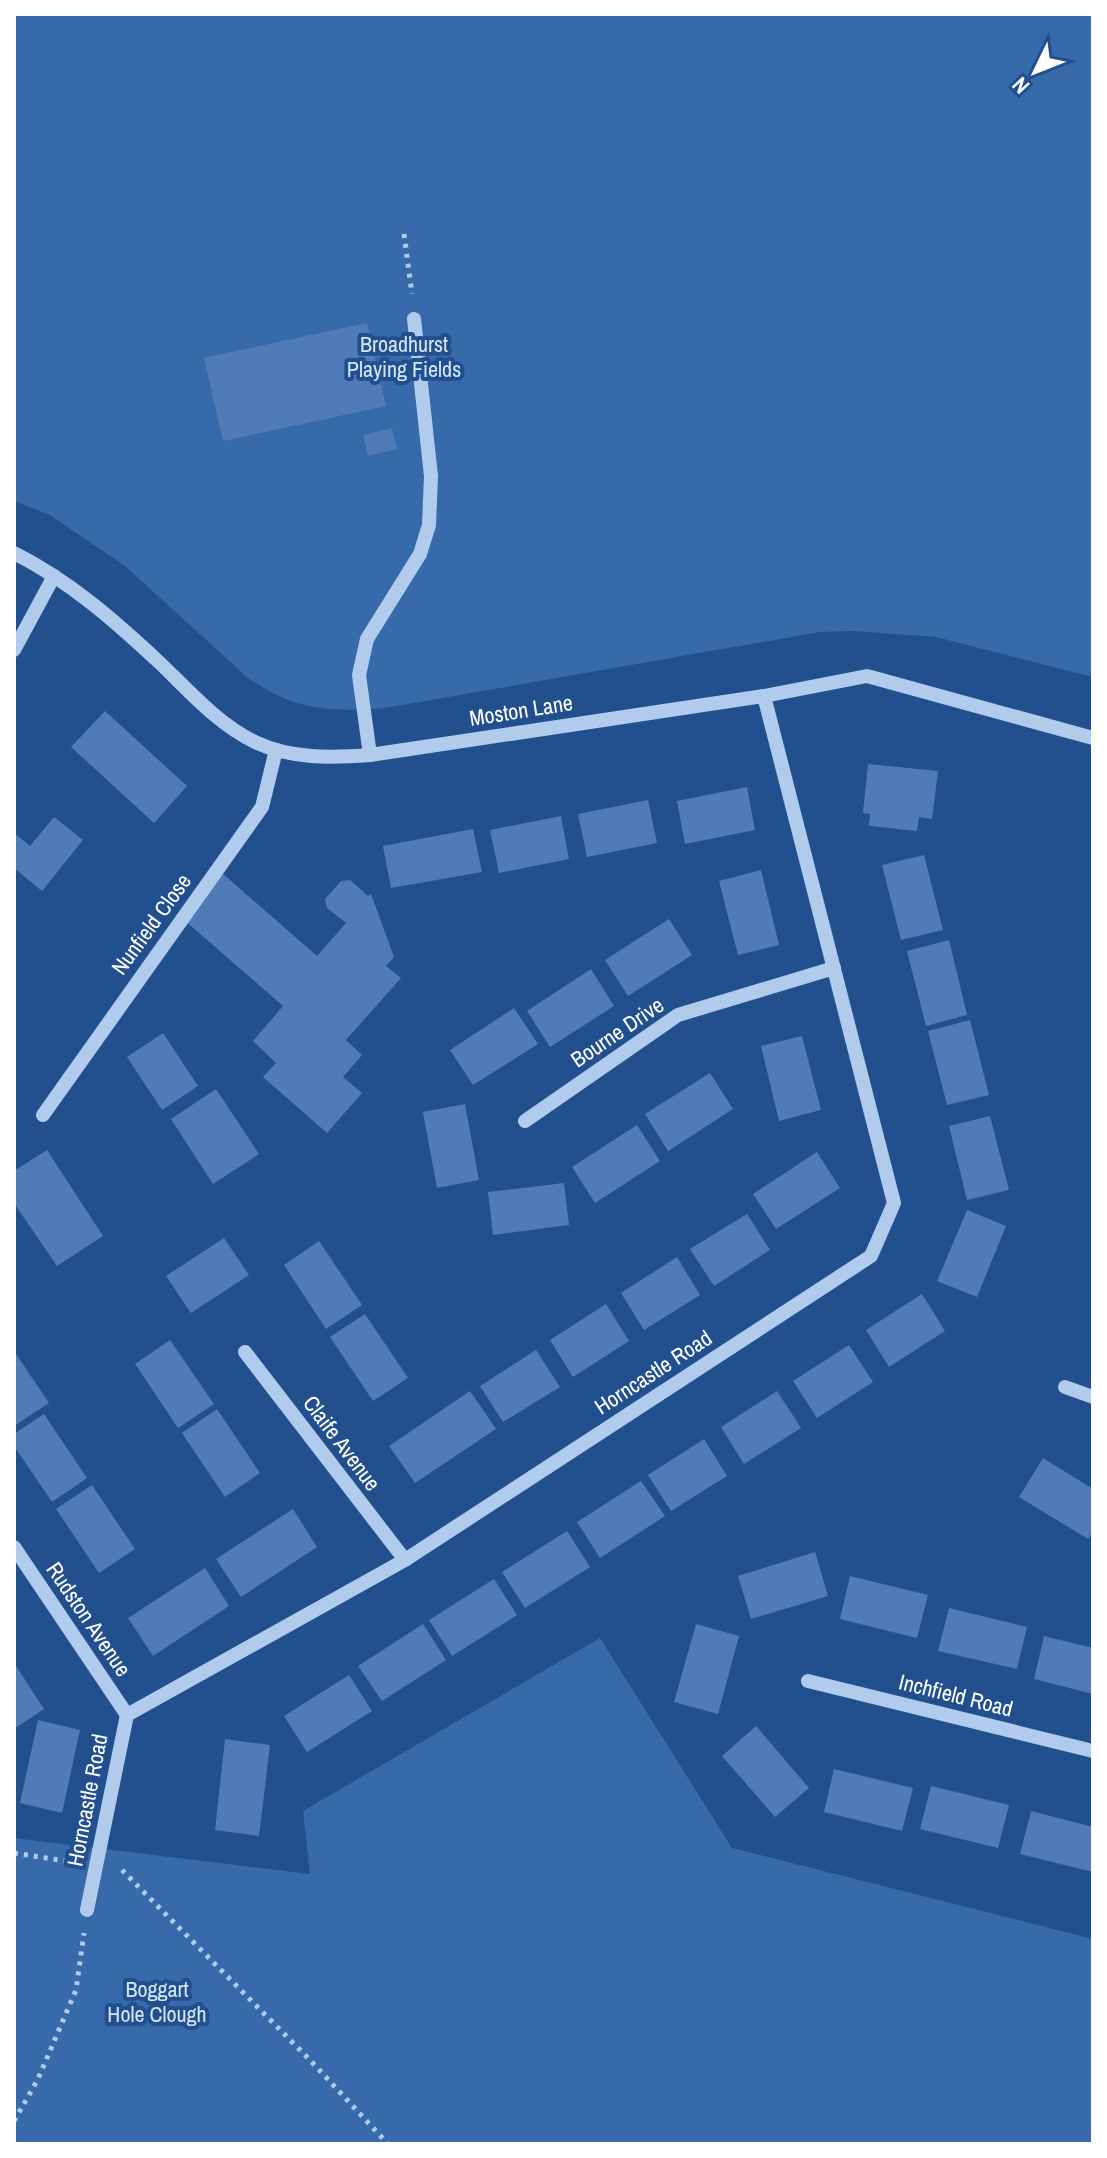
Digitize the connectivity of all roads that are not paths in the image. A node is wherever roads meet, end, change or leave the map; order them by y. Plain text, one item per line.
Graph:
1 (414, 319) road end
2 (14, 553) edge
3 (54, 576) junction
4 (14, 650) edge
5 (764, 696) junction
6 (1093, 738) edge
7 (276, 750) junction
8 (370, 755) junction
9 (834, 968) junction
10 (43, 1115) dead end
11 (525, 1121) dead end
12 (245, 1352) dead end
13 (1065, 1387) dead end
14 (1093, 1397) edge
15 (14, 1547) edge
16 (405, 1560) junction
17 (808, 1681) dead end
18 (127, 1715) junction
19 (1093, 1751) edge
20 (87, 1910) road end

1 - 8 street
2 - 3 street, Moston Lane
3 - 4 street
3 - 7 street, Moston Lane
5 - 6 street, Moston Lane
5 - 8 street, Moston Lane
5 - 9 street, Horncastle Road
7 - 8 street, Moston Lane
7 - 10 street, Nunfield Close
9 - 11 street, Bourne Drive
9 - 16 street, Horncastle Road
12 - 16 street, Claife Avenue
13 - 14 street
15 - 18 street, Rudston Avenue
16 - 18 street, Horncastle Road
17 - 19 street, Inchfield Road
18 - 20 street, Horncastle Road

